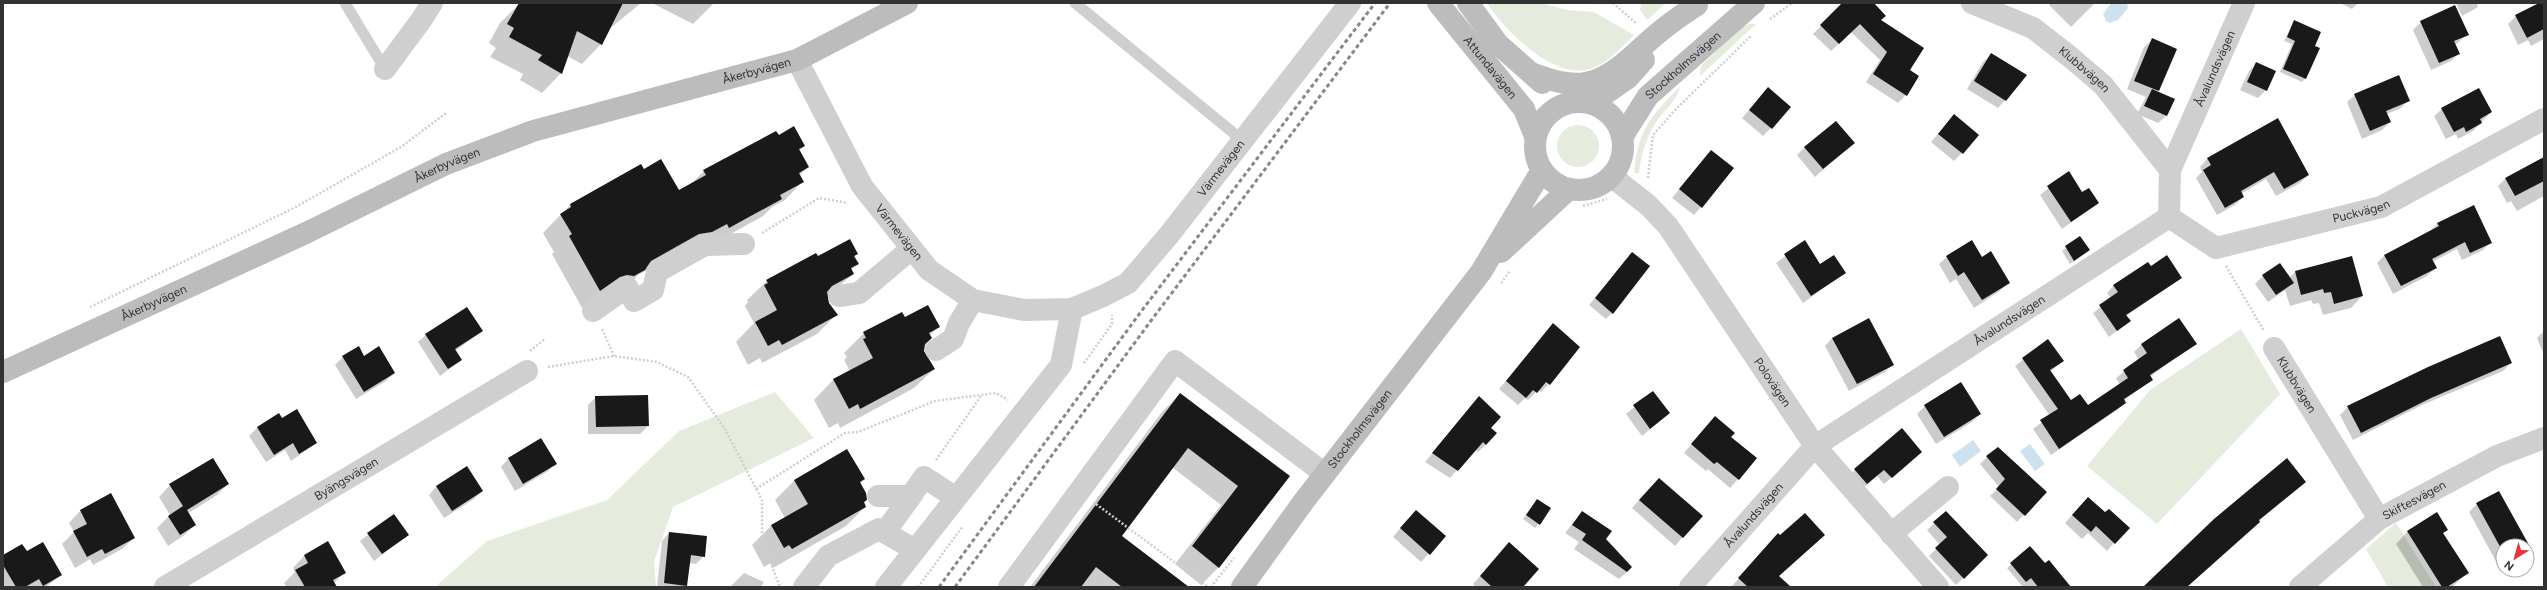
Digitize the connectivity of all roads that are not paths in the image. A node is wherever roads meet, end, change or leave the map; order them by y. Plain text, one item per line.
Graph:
1 (345, 3) edge
2 (432, 3) edge
3 (907, 3) edge
4 (1075, 3) edge
5 (1350, 3) edge
6 (1438, 3) edge
7 (1468, 3) edge
8 (1754, 3) edge
9 (1972, 3) edge
10 (2244, 3) edge
11 (1698, 4) edge
12 (797, 60) junction
13 (386, 68) joint
14 (1531, 73) junction
15 (1566, 103) junction
16 (1592, 103) junction
17 (2544, 119) edge
18 (1535, 136) junction
19 (1622, 138) junction
20 (1242, 140) junction
21 (1542, 170) junction
22 (2170, 170) junction
23 (1611, 176) junction
24 (1575, 198) junction
25 (2169, 217) junction
26 (744, 244) road end
27 (911, 249) junction
28 (1480, 272) junction
29 (839, 296) dead end
30 (973, 300) junction
31 (1072, 309) junction
32 (593, 311) road end
33 (2274, 348) road end
34 (936, 350) dead end
35 (527, 370) road end
36 (3, 372) edge
37 (2544, 438) edge
38 (1815, 446) junction
39 (1325, 474) junction
40 (1948, 487) dead end
41 (878, 496) dead end
42 (911, 496) junction
43 (956, 498) junction
44 (2379, 519) junction
45 (885, 532) junction
46 (1892, 534) junction
47 (915, 550) junction
48 (165, 587) edge
49 (804, 587) edge
50 (886, 587) edge
51 (1009, 587) edge
52 (1242, 587) edge
53 (1690, 587) edge
54 (1938, 587) edge
55 (2300, 587) edge

1 - 13 lane
2 - 13 street
3 - 12 main road, Åkerbyvägen
4 - 20 lane
5 - 20 street, Värmevägen
6 - 18 main road, Attundavägen
7 - 14 main road, Attundavägen
8 - 19 main road, Stockholmsvägen
9 - 22 street, Klubbvägen
10 - 22 street, Åvalundsvägen
11 - 14 main road
11 - 16 main road
12 - 27 street, Värmevägen
12 - 36 main road, Åkerbyvägen
14 - 15 main road, Attundavägen
15 - 16 main road
15 - 18 main road
16 - 19 main road
17 - 25 street, Puckvägen
18 - 21 main road
19 - 23 main road
20 - 31 street, Värmevägen
21 - 24 main road
21 - 28 main road, Stockholmsvägen
22 - 25 street, Åvalundsvägen
23 - 24 main road
23 - 38 street, Polovägen
24 - 28 main road, Stockholmsvägen
25 - 38 street, Åvalundsvägen
26 - 32 street
27 - 29 street
27 - 30 street, Värmevägen
28 - 39 main road, Stockholmsvägen
30 - 31 street, Värmevägen
30 - 34 street
31 - 43 street
33 - 44 street, Klubbvägen
35 - 48 street, Byängsvägen
37 - 44 street, Skiftesvägen
38 - 46 street, Polovägen
38 - 53 street, Åvalundsvägen
39 - 51 street
39 - 52 main road, Stockholmsvägen
40 - 46 street
41 - 42 street
42 - 43 street
42 - 45 street
43 - 47 street
44 - 55 street, Skiftesvägen
45 - 47 street
45 - 49 street
46 - 54 street, Polovägen
47 - 50 street

